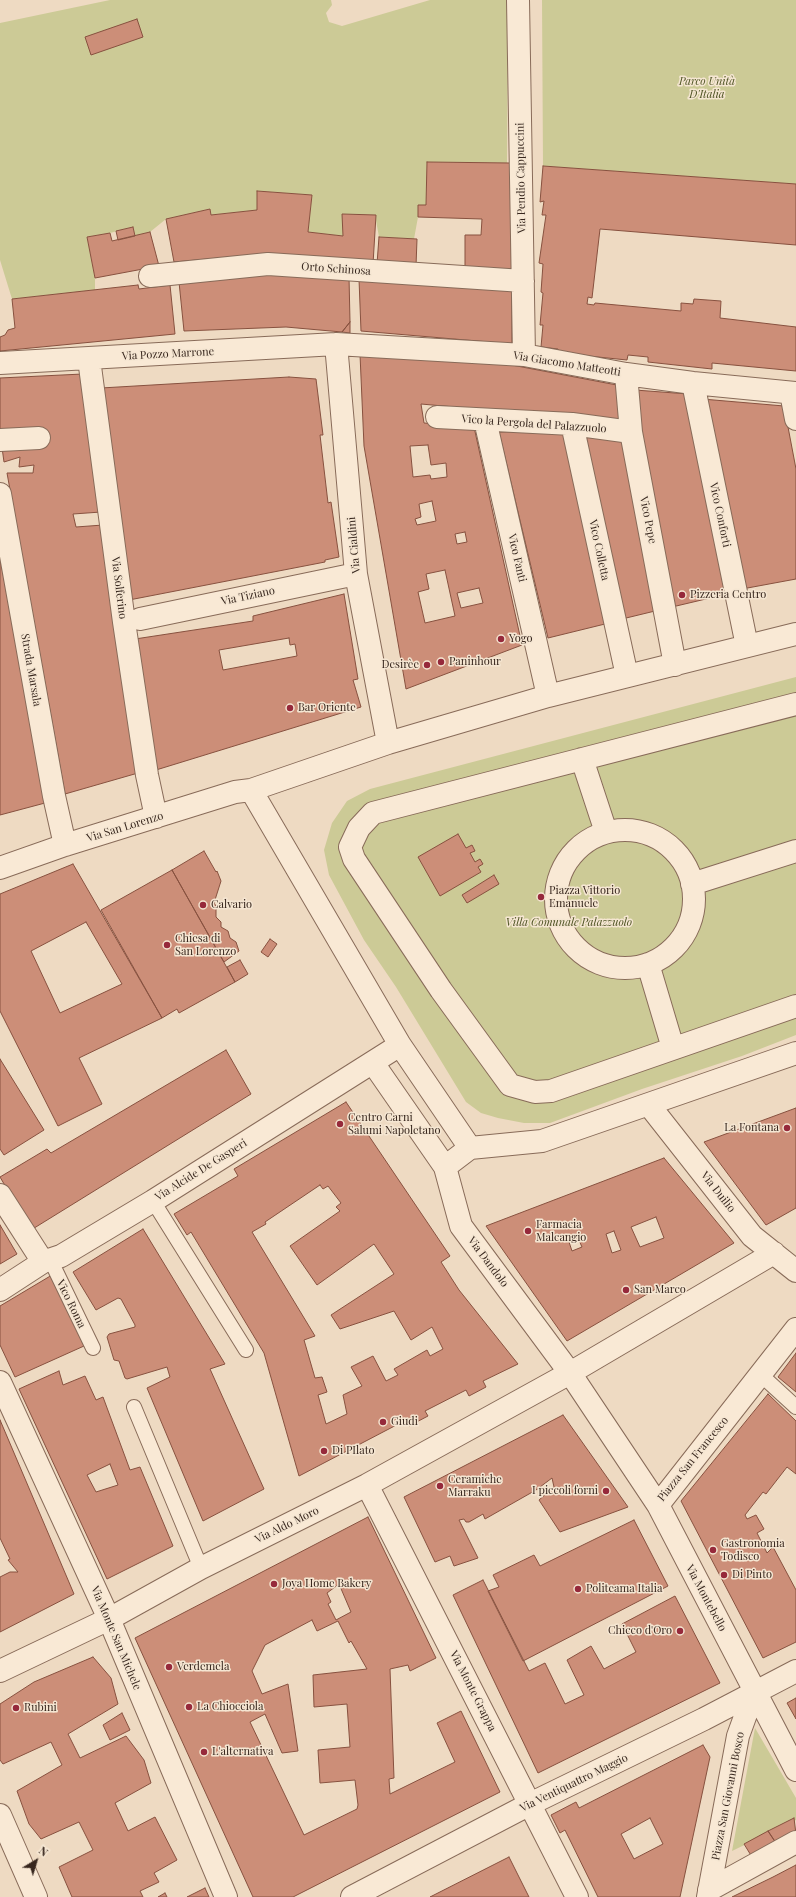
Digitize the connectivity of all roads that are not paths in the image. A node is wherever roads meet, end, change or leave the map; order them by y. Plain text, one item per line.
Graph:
1 (518, 0) edge
2 (150, 276) dead end
3 (523, 281) junction
4 (336, 344) junction
5 (524, 355) junction
6 (89, 358) junction
7 (0, 363) edge
8 (626, 374) junction
9 (692, 383) junction
10 (794, 393) edge
11 (437, 417) dead end
12 (796, 419) edge
13 (485, 420) junction
14 (572, 424) junction
15 (631, 432) junction
16 (39, 438) dead end
17 (0, 440) edge
18 (0, 494) edge
19 (356, 574) junction
20 (140, 618) dead end
21 (796, 634) edge
22 (747, 646) junction
23 (675, 665) junction
24 (627, 676) junction
25 (548, 696) junction
26 (796, 704) edge
27 (388, 743) junction
28 (582, 759) junction
29 (250, 790) junction
30 (156, 817) junction
31 (606, 832) junction
32 (64, 845) junction
33 (796, 851) edge
34 (0, 868) edge
35 (692, 884) junction
36 (648, 964) junction
37 (796, 1006) edge
38 (400, 1045) junction
39 (673, 1048) junction
40 (796, 1053) edge
41 (373, 1063) junction
42 (649, 1105) junction
43 (470, 1148) junction
44 (445, 1167) junction
45 (0, 1195) edge
46 (153, 1201) junction
47 (774, 1253) junction
48 (46, 1261) junction
49 (796, 1271) edge
50 (0, 1290) edge
51 (796, 1329) edge
52 (552, 1347) joint
53 (93, 1348) dead end
54 (246, 1350) dead end
55 (570, 1373) junction
56 (760, 1374) junction
57 (0, 1382) edge
58 (134, 1406) dead end
59 (796, 1407) edge
60 (367, 1485) junction
61 (658, 1505) junction
62 (201, 1568) junction
63 (109, 1619) junction
64 (0, 1671) edge
65 (796, 1671) edge
66 (754, 1692) junction
67 (796, 1770) edge
68 (530, 1804) junction
69 (0, 1815) edge
70 (796, 1842) edge
71 (708, 1894) edge
72 (36, 1897) edge
73 (226, 1897) edge
74 (352, 1897) edge
75 (577, 1897) edge

1 - 3 street, Via Pendio Cappuccini
2 - 3 street, Orto Schinosa
3 - 5 street, Via Pendio Cappuccini
4 - 5 street, Via Giacomo Matteotti
4 - 6 street, Via Pozzo Marrone
4 - 19 street, Via Cialdini
5 - 8 street, Via Giacomo Matteotti
6 - 7 street, Via Pozzo Marrone
6 - 30 street, Via Solferino
8 - 9 street, Via Giacomo Matteotti
8 - 15 street, Vico Pepe
9 - 10 street, Via Giacomo Matteotti
9 - 22 street, Vico Conforti
10 - 12 street
11 - 13 street, Vico la Pergola del Palazzuolo
13 - 14 street, Vico la Pergola del Palazzuolo
13 - 25 street, Vico Fanti
14 - 15 street, Vico la Pergola del Palazzuolo
14 - 24 street, Vico Colletta
15 - 23 street, Vico Pepe
16 - 17 street
18 - 32 street, Strada Marsala
19 - 20 street, Via Tiziano
19 - 27 street, Via Cialdini
21 - 22 street
22 - 23 street
23 - 24 street
24 - 25 street
25 - 27 street
26 - 28 street
27 - 29 street
28 - 31 street
28 - 39 street
29 - 30 street, Via San Lorenzo
29 - 38 street
30 - 32 street, Via San Lorenzo
31 - 35 street
31 - 36 street
32 - 34 street, Via San Lorenzo
33 - 35 street
35 - 36 street
36 - 39 street
37 - 39 street
38 - 41 street, Via Alcide De Gasperi
38 - 43 street
40 - 42 street
41 - 44 street
41 - 46 street, Via Alcide De Gasperi
42 - 43 street
42 - 47 street, Via Duilio
43 - 44 street
44 - 52 street, Via Dandolo
45 - 48 street
46 - 48 street, Via Alcide De Gasperi
46 - 54 lane
47 - 49 street, Via Duilio
47 - 55 street
48 - 50 street, Via Alcide De Gasperi
48 - 53 lane, Vico Roma
51 - 56 street, Piazza San Francesco
52 - 55 street, Piazza San Francesco
55 - 60 street, Via Aldo Moro
55 - 61 street, Piazza San Francesco
56 - 59 lane
56 - 61 street, Piazza San Francesco
57 - 63 street, Via Monte San Michele
58 - 62 lane
60 - 62 street, Via Aldo Moro
60 - 68 street, Via Monte Grappa
61 - 66 street, Via Montebello
62 - 63 street, Via Aldo Moro
63 - 64 street, Via Aldo Moro
63 - 73 street, Via Monte San Michele
65 - 66 street, Via Ventiquattro Maggio
66 - 67 street
66 - 68 street, Via Ventiquattro Maggio
66 - 71 street, Piazza San Giovanni Bosco
68 - 74 street, Via Ventiquattro Maggio
68 - 75 street, Via Monte Grappa
69 - 72 street
70 - 71 street, Piazza San Giovanni Bosco

